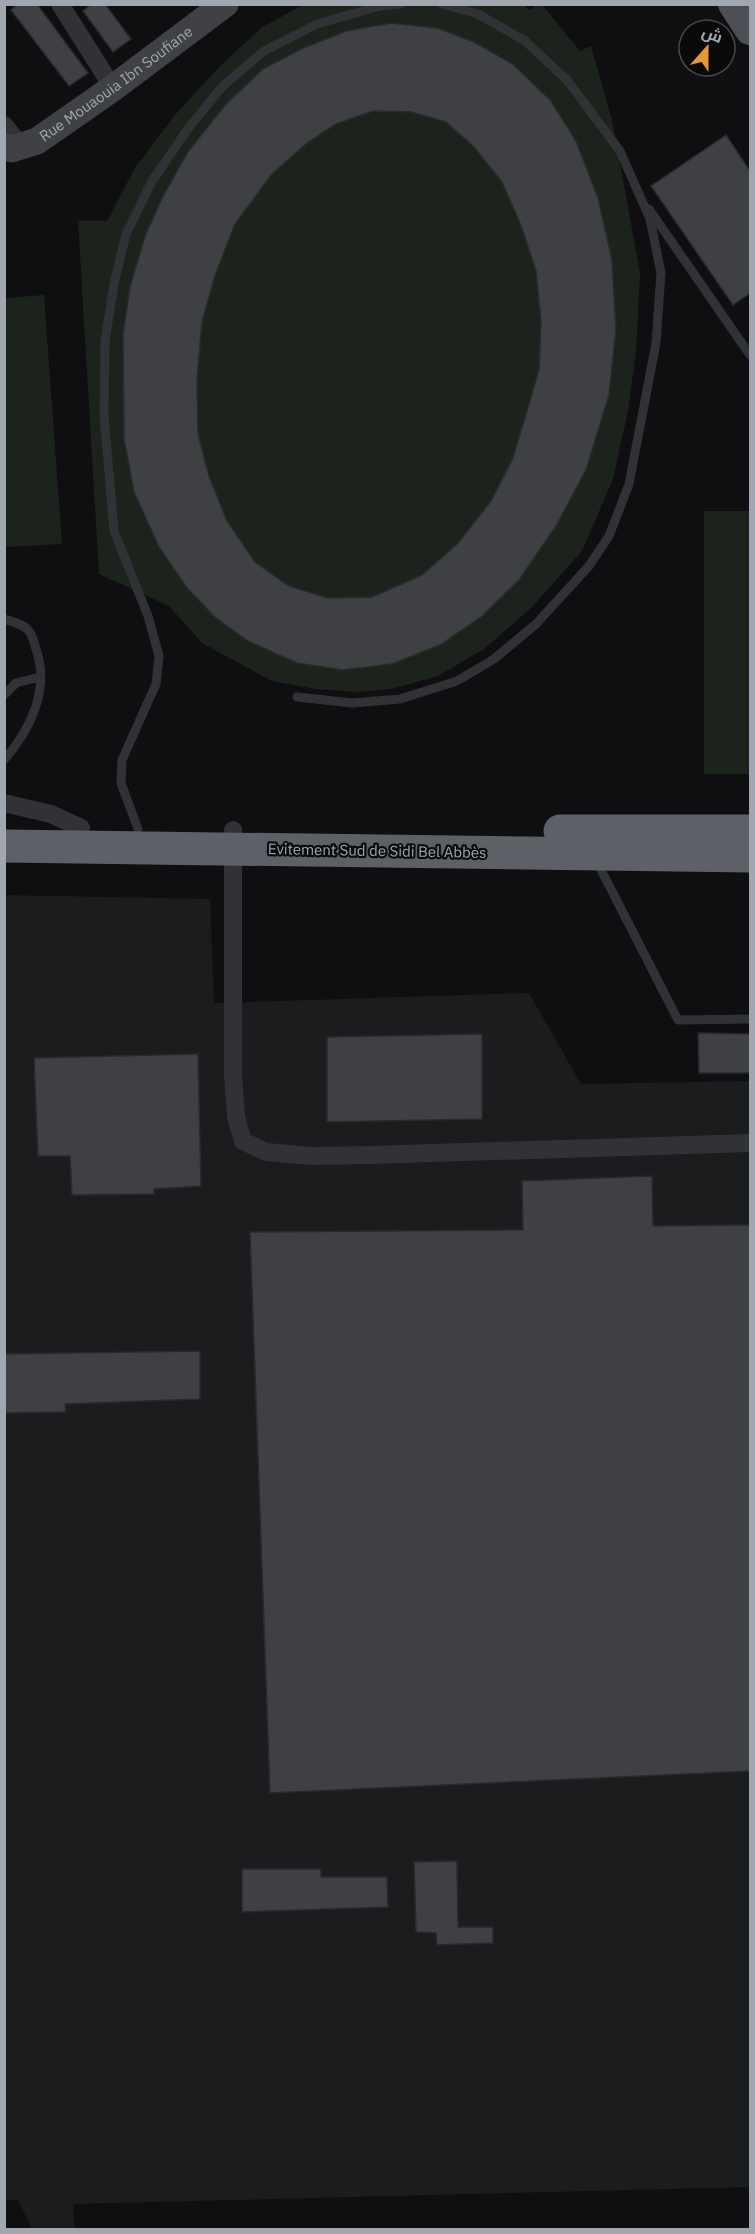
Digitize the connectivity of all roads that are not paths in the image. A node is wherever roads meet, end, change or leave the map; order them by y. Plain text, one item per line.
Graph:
1 (60, 4) edge
2 (225, 4) edge
3 (401, 4) edge
4 (442, 4) edge
5 (733, 4) edge
6 (750, 30) edge
7 (112, 88) junction
8 (9, 145) edge
9 (639, 194) junction
10 (746, 340) edge
11 (750, 355) edge
12 (4, 619) edge
13 (40, 677) junction
14 (4, 695) edge
15 (297, 697) dead end
16 (4, 760) edge
17 (4, 803) edge
18 (4, 827) edge
19 (750, 831) edge
20 (109, 835) junction
21 (233, 840) junction
22 (587, 842) junction
23 (4, 846) edge
24 (750, 856) edge
25 (750, 1019) edge
26 (750, 1143) edge

1 - 7 street
2 - 7 street, Rue Mouaouia Ibn Soufiane
3 - 20 lane
4 - 9 lane
5 - 6 main road
7 - 8 street, Rue Mouaouia Ibn Soufiane
9 - 10 lane
9 - 15 lane
10 - 11 lane
12 - 13 lane
13 - 14 lane
13 - 16 lane
17 - 20 street
18 - 20 highway, Evitement Sud de Sidi Bel Abbès
19 - 22 highway, Evitement Sud de Sidi Bel Abbès
20 - 21 highway, Evitement Sud de Sidi Bel Abbès
20 - 23 highway, Evitement Sud de Sidi Bel Abbès
21 - 22 highway, Evitement Sud de Sidi Bel Abbès
21 - 26 street
22 - 24 highway, Evitement Sud de Sidi Bel Abbès
22 - 25 lane

